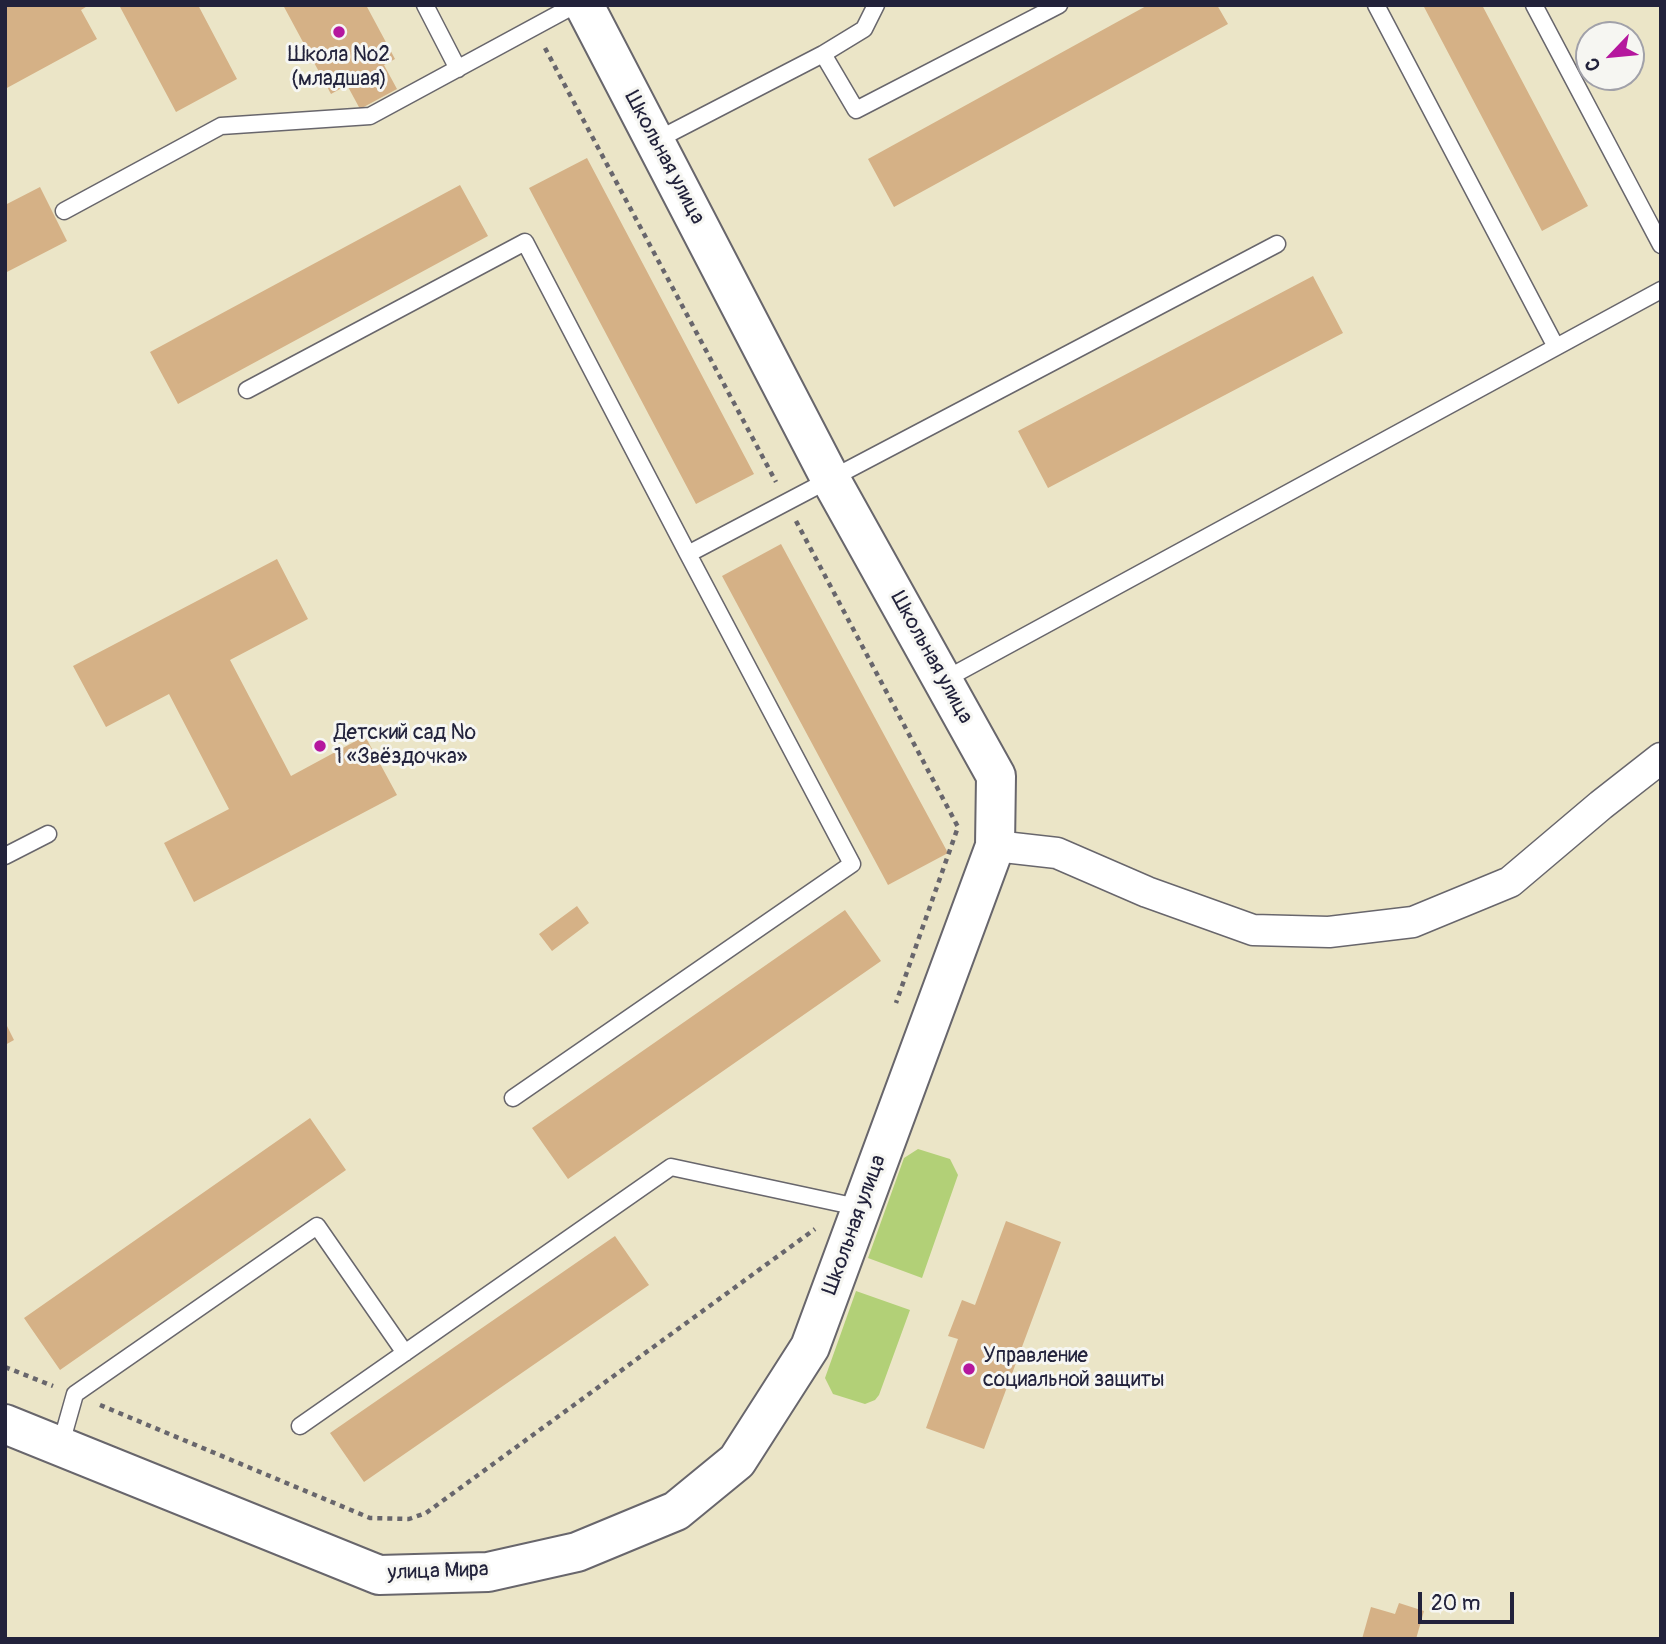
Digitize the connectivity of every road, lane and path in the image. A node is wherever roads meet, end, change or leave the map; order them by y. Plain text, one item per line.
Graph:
1 (425, 5) edge
2 (575, 5) edge
3 (584, 5) edge
4 (876, 5) edge
5 (1059, 5) edge
6 (1376, 5) edge
7 (1535, 5) edge
8 (534, 27) junction
9 (823, 54) junction
10 (458, 69) junction
11 (655, 141) junction
12 (64, 211) dead end
13 (1277, 244) dead end
14 (1661, 245) edge
15 (1661, 290) edge
16 (1556, 347) junction
17 (247, 390) dead end
18 (831, 480) junction
19 (787, 504) junction
20 (688, 554) junction
21 (944, 680) junction
22 (1661, 758) edge
23 (48, 834) dead end
24 (995, 846) junction
25 (5, 856) edge
26 (895, 1007) dead end
27 (513, 1098) dead end
28 (844, 1204) junction
29 (810, 1348) joint
30 (405, 1353) junction
31 (5, 1367) edge
32 (75, 1394) junction
33 (5, 1424) edge
34 (300, 1426) dead end
35 (60, 1447) junction

1 - 10 lane
2 - 8 lane
3 - 11 street, Школьная улица
4 - 9 lane
5 - 9 lane
6 - 16 lane
7 - 14 lane
8 - 10 lane
8 - 19 path
9 - 11 lane
10 - 12 lane
11 - 18 street, Школьная улица
13 - 18 lane
15 - 16 lane
16 - 21 lane
17 - 20 lane
18 - 19 lane
18 - 21 street, Школьная улица
19 - 20 lane
19 - 26 path
20 - 27 lane
21 - 24 street, Школьная улица
22 - 24 street
23 - 25 lane
24 - 28 street, Школьная улица
28 - 29 street, Школьная улица
28 - 30 lane
28 - 32 path
29 - 35 street, улица Мира
30 - 32 lane
30 - 34 lane
31 - 32 path
32 - 35 lane
33 - 35 street, улица Мира

